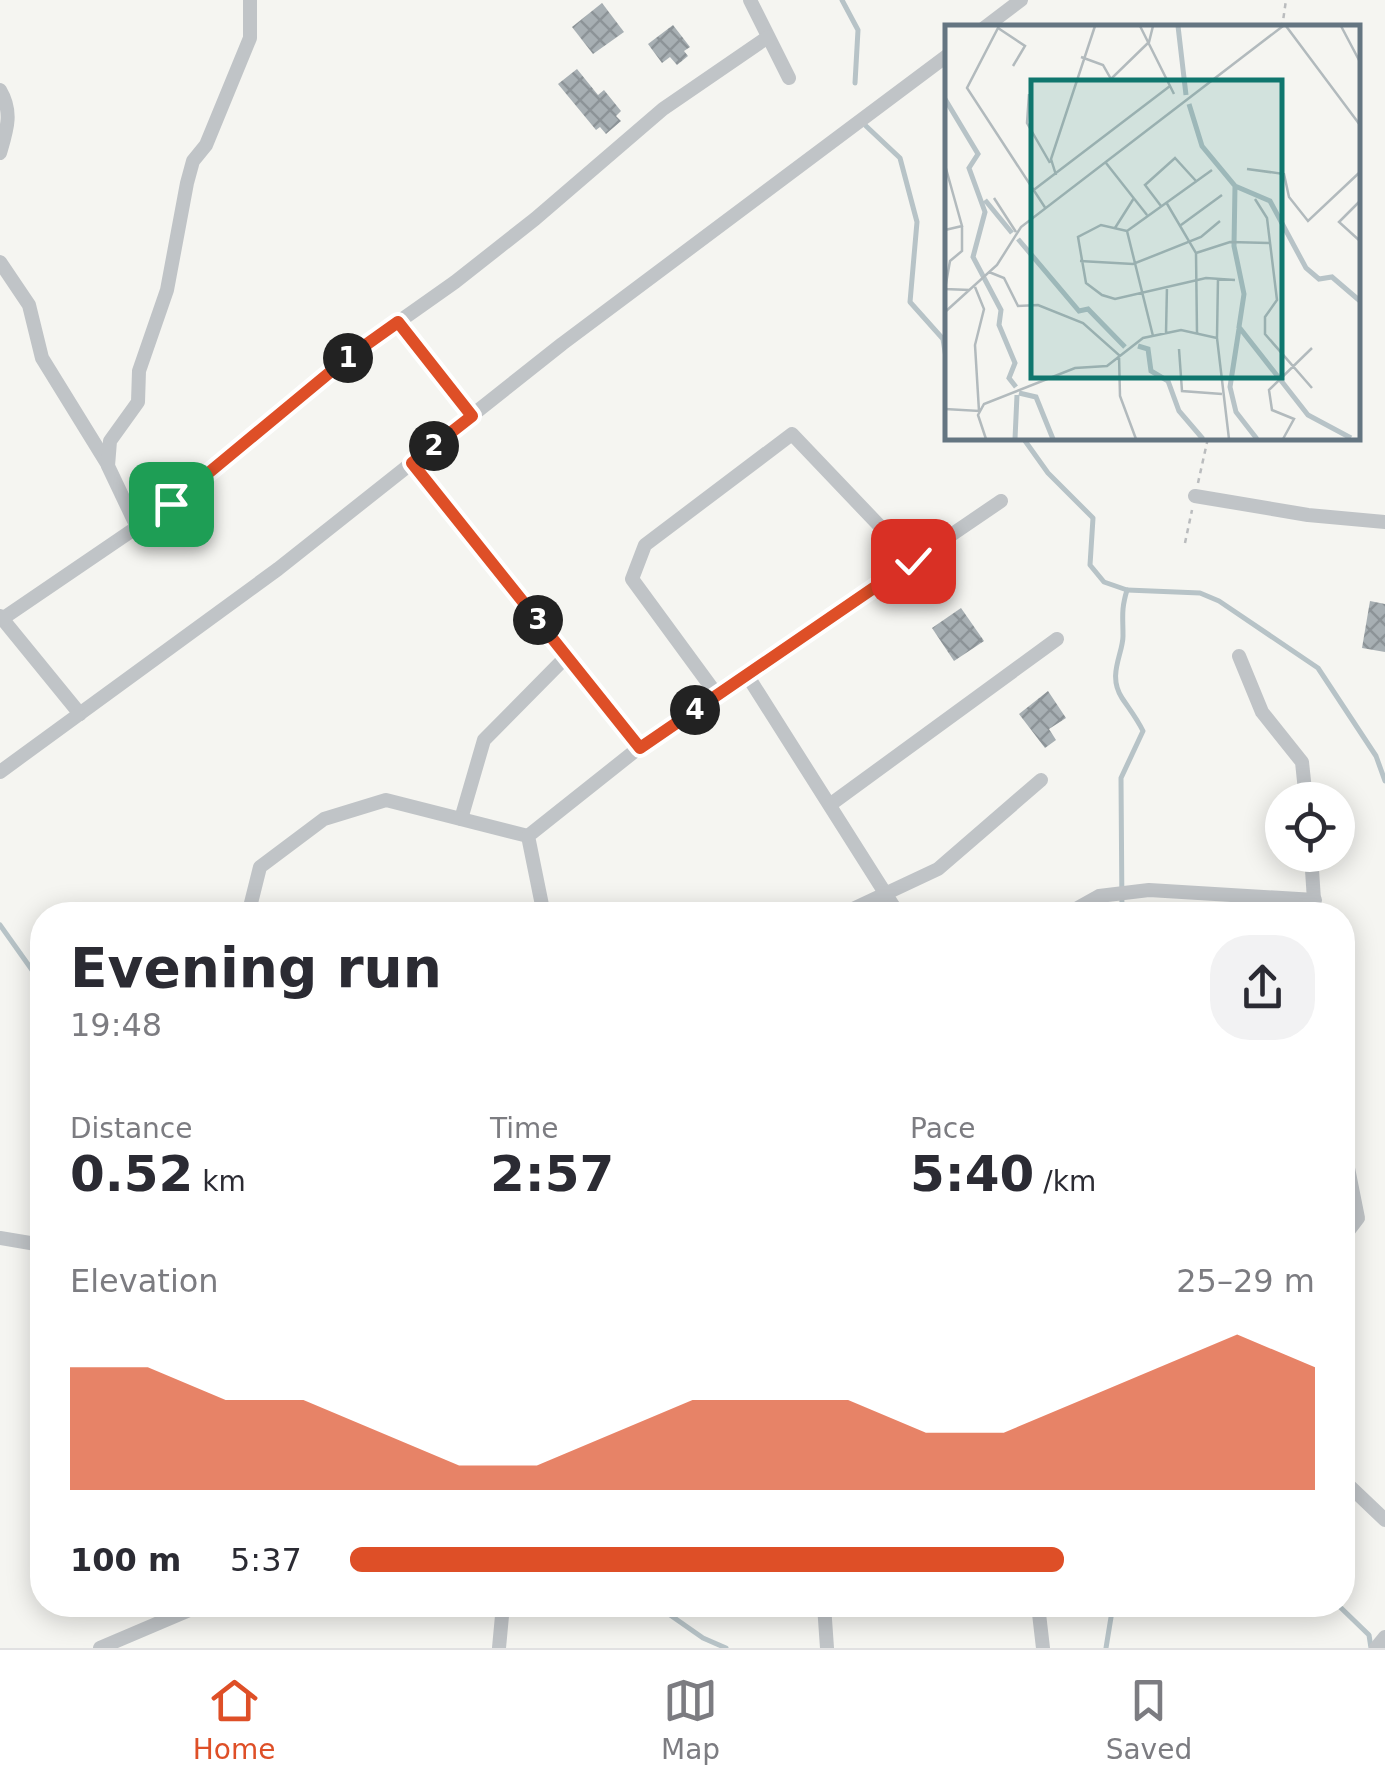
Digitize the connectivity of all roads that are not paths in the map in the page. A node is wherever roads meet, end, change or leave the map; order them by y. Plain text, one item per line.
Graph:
1 (250, 0) edge
2 (750, 0) edge
3 (1021, 0) edge
4 (988, 25) edge
5 (768, 37) junction
6 (945, 57) edge
7 (789, 78) dead end
8 (0, 90) edge
9 (0, 153) edge
10 (0, 262) edge
11 (398, 322) junction
12 (472, 416) junction
13 (412, 463) junction
14 (108, 466) junction
15 (1195, 496) dead end
16 (1001, 501) dead end
17 (1385, 522) edge
18 (137, 527) junction
19 (913, 561) junction
20 (1, 617) edge
21 (1057, 639) dead end
22 (567, 656) junction
23 (1239, 656) dead end
24 (747, 674) junction
25 (717, 695) junction
26 (80, 714) junction
27 (640, 748) junction
28 (0, 772) edge
29 (1041, 780) dead end
30 (1304, 782) edge
31 (830, 804) junction
32 (461, 819) junction
33 (528, 836) junction
34 (1312, 872) edge
35 (887, 893) junction
36 (251, 902) edge
37 (541, 902) edge
38 (868, 902) edge
39 (892, 902) edge
40 (1088, 902) edge
41 (1260, 902) edge
42 (1315, 902) edge
43 (0, 1238) edge
44 (30, 1243) edge
45 (1355, 1492) edge
46 (1385, 1520) edge
47 (153, 1617) edge
48 (169, 1617) edge
49 (502, 1617) edge
50 (825, 1617) edge
51 (1039, 1617) edge
52 (153, 1623) junction
53 (1385, 1637) edge
54 (100, 1648) edge
55 (499, 1648) edge
56 (826, 1648) edge
57 (1043, 1648) edge
58 (1376, 1648) edge

1 - 14 street
2 - 5 street
3 - 4 street
5 - 7 street
5 - 11 street
6 - 12 street
8 - 9 street
10 - 14 street
11 - 12 street
11 - 18 street
12 - 13 street
13 - 22 street
13 - 26 street
14 - 18 street
15 - 17 street
16 - 19 street
18 - 20 street
19 - 24 street
19 - 25 street
20 - 26 street
21 - 31 street
22 - 27 street
22 - 32 street
23 - 30 street
24 - 25 street
24 - 31 street
25 - 27 street
26 - 28 street
27 - 33 street
29 - 35 street
31 - 35 street
32 - 33 street
32 - 36 street
33 - 37 street
34 - 42 street
35 - 38 street
35 - 39 street
40 - 41 street
43 - 44 street
45 - 46 street
47 - 52 street
48 - 52 street
49 - 55 street
50 - 56 street
51 - 57 street
52 - 54 street
53 - 58 street

